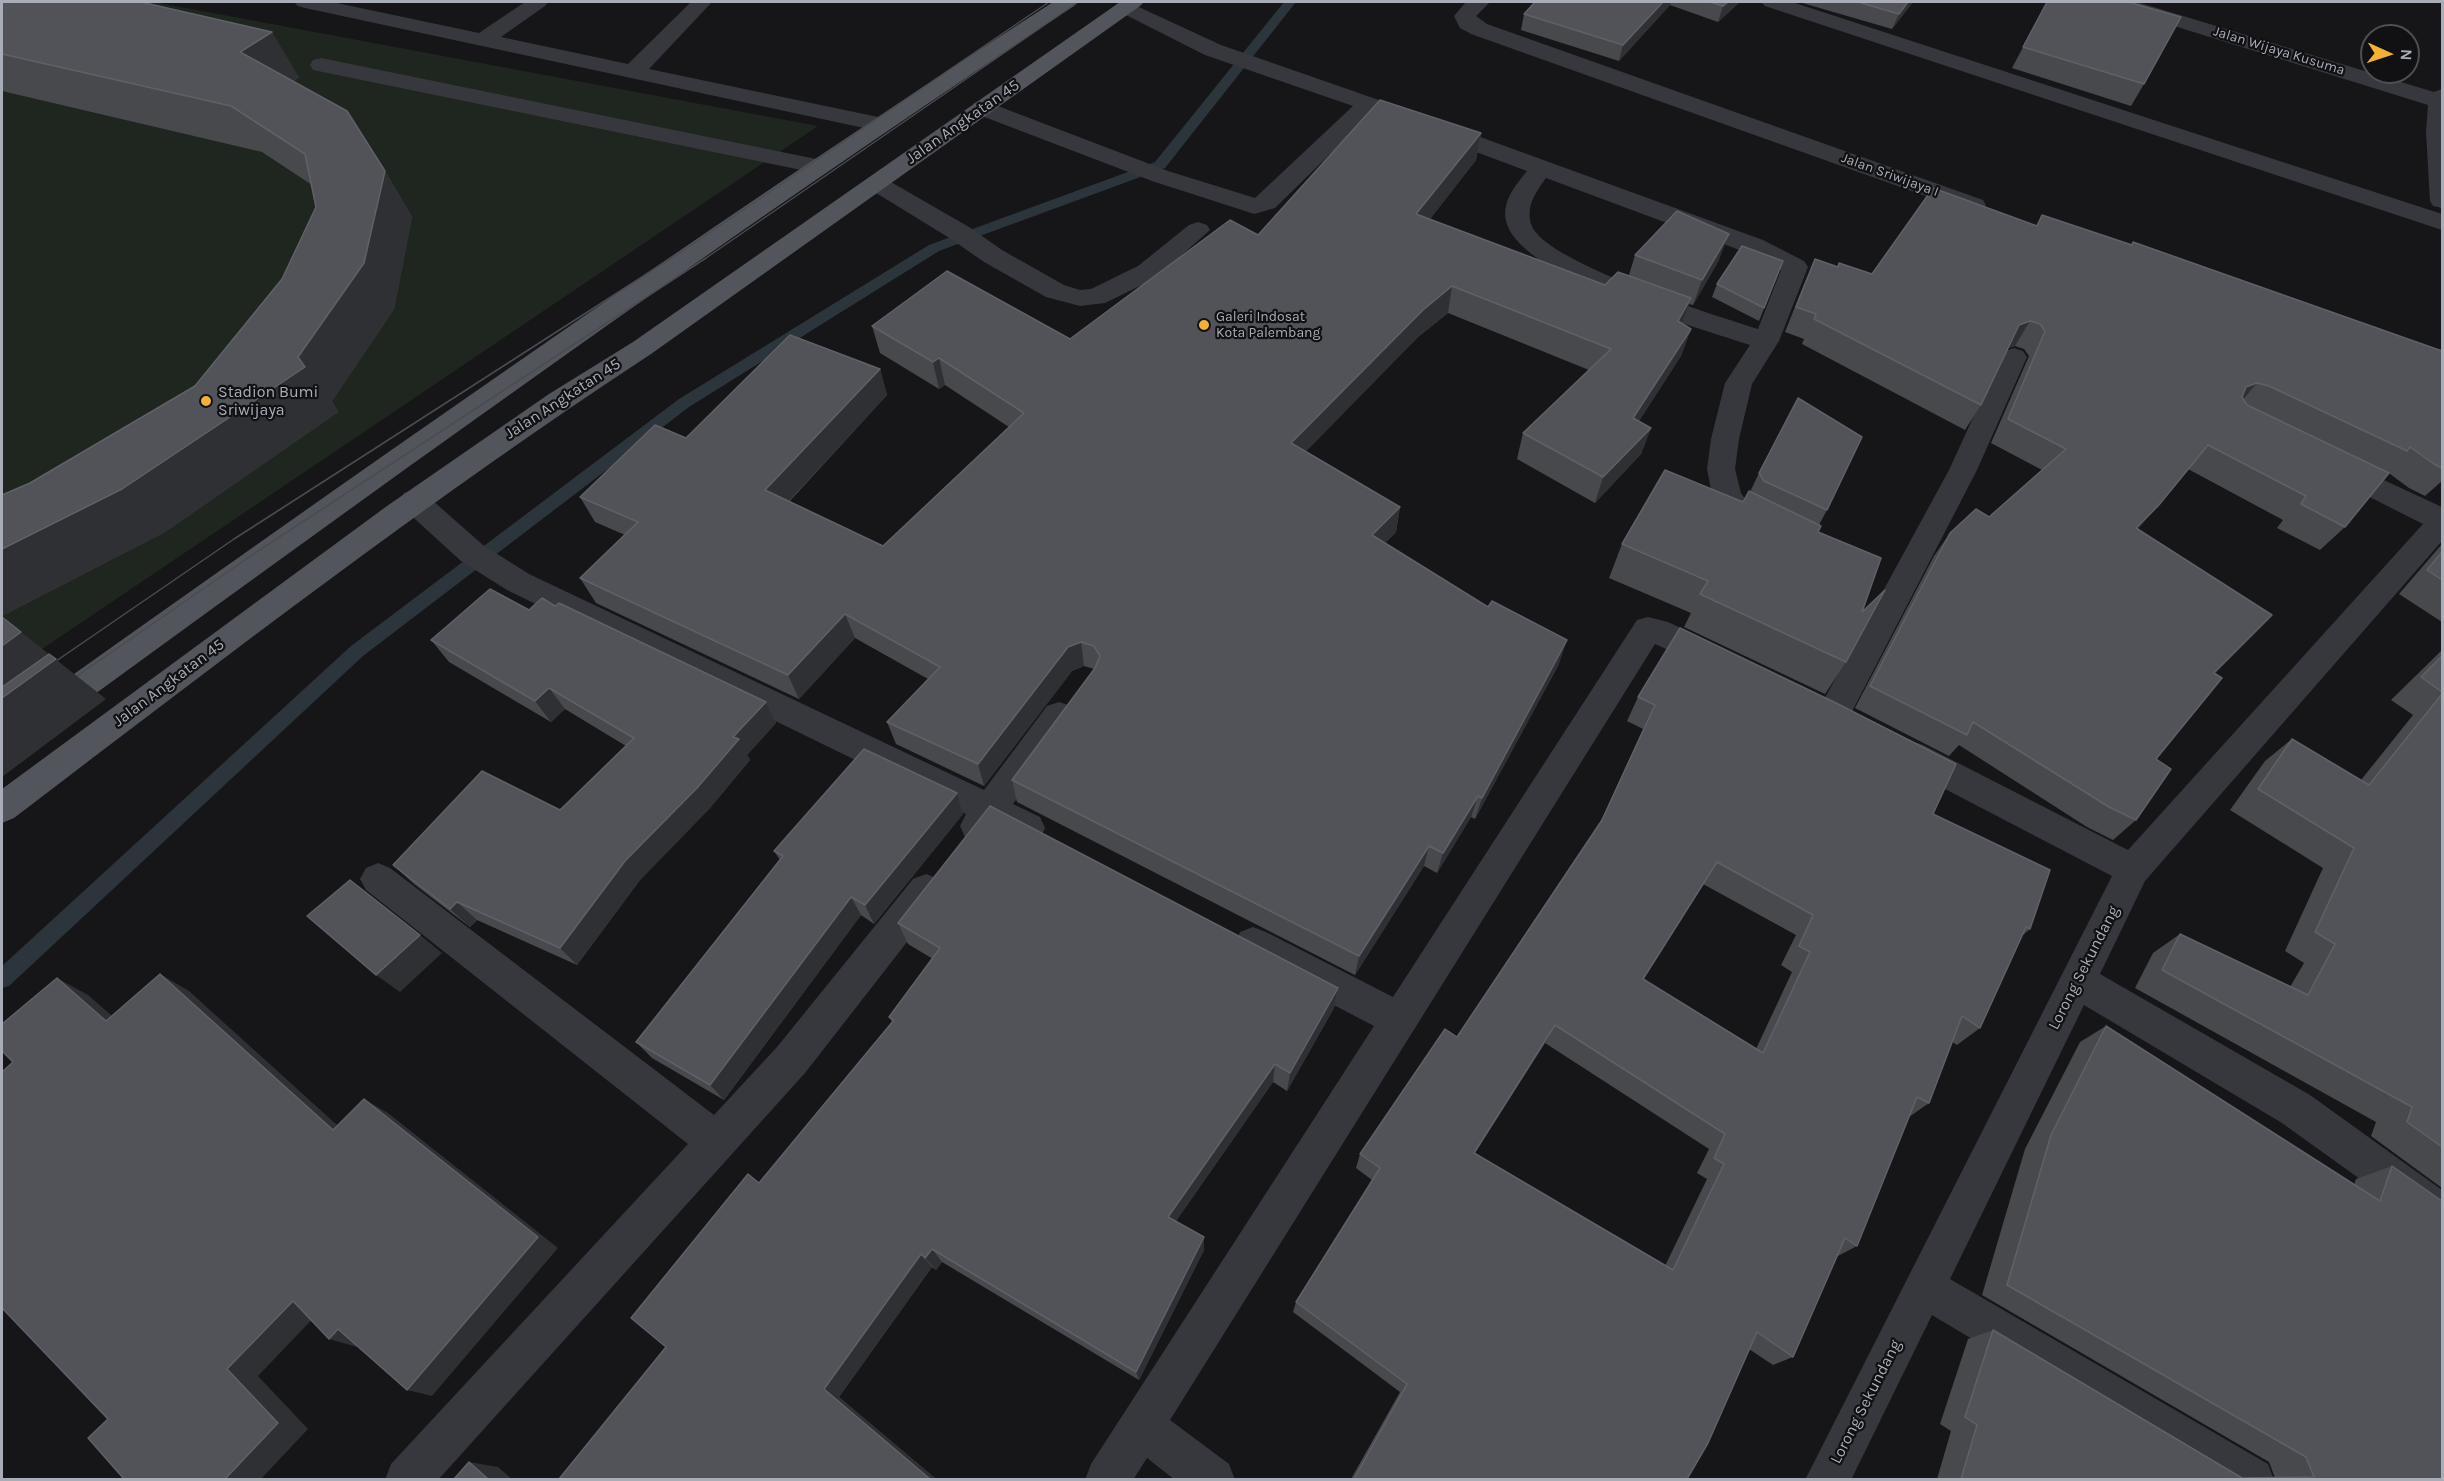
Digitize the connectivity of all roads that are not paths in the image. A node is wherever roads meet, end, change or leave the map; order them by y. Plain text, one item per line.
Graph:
1 (304, 2) edge
2 (538, 2) edge
3 (702, 2) edge
4 (1067, 2) edge
5 (1480, 2) edge
6 (1772, 2) edge
7 (2117, 2) edge
8 (1129, 4) edge
9 (484, 39) junction
10 (321, 65) dead end
11 (635, 70) junction
12 (2441, 99) edge
13 (1368, 104) junction
14 (982, 108) junction
15 (878, 124) junction
16 (2440, 147) edge
17 (816, 166) junction
18 (1541, 168) junction
19 (876, 183) junction
20 (2442, 201) edge
21 (1995, 212) edge
22 (2442, 222) edge
23 (1198, 230) dead end
24 (582, 329) junction
25 (1766, 341) junction
26 (2014, 357) edge
27 (561, 399) junction
28 (2309, 455) edge
29 (414, 501) junction
30 (2442, 522) edge
31 (1780, 534) edge
32 (1740, 670) edge
33 (1079, 690) edge
34 (1802, 700) edge
35 (1833, 715) junction
36 (2, 743) edge
37 (2, 808) edge
38 (991, 808) junction
39 (1054, 841) edge
40 (2133, 870) junction
41 (378, 879) dead end
42 (1222, 928) edge
43 (2078, 981) junction
44 (1400, 1020) junction
45 (717, 1142) junction
46 (2442, 1214) edge
47 (1924, 1287) junction
48 (1141, 1426) junction
49 (407, 1479) edge
50 (1107, 1479) edge
51 (1213, 1479) edge
52 (1827, 1479) edge
53 (2252, 1479) edge

1 - 9 street
2 - 9 street
3 - 11 street
4 - 15 main road
5 - 21 street, Jalan Sriwijaya I
6 - 22 street
7 - 12 street, Jalan Wijaya Kusuma
8 - 13 street
8 - 14 main road, Jalan Angkatan 45
9 - 11 street
10 - 17 street
11 - 15 street
12 - 16 street
13 - 14 street
13 - 18 street
14 - 19 main road, Jalan Angkatan 45
15 - 17 main road
16 - 20 street
17 - 24 main road
18 - 25 street
18 - 25 street
19 - 23 street
19 - 27 main road, Jalan Angkatan 45
24 - 27 main road
24 - 36 main road
25 - 31 street
26 - 35 street
27 - 29 main road, Jalan Angkatan 45
28 - 30 street
29 - 37 main road, Jalan Angkatan 45
29 - 38 street
30 - 40 street, Lorong Sekundang
32 - 44 street
33 - 38 street
34 - 35 street
35 - 40 street
38 - 39 street
38 - 45 street
40 - 43 street, Lorong Sekundang
41 - 45 street
42 - 44 street
43 - 46 street
43 - 47 street, Lorong Sekundang
44 - 48 street
45 - 49 street
47 - 52 street, Lorong Sekundang
47 - 53 street
48 - 50 street
48 - 51 street

